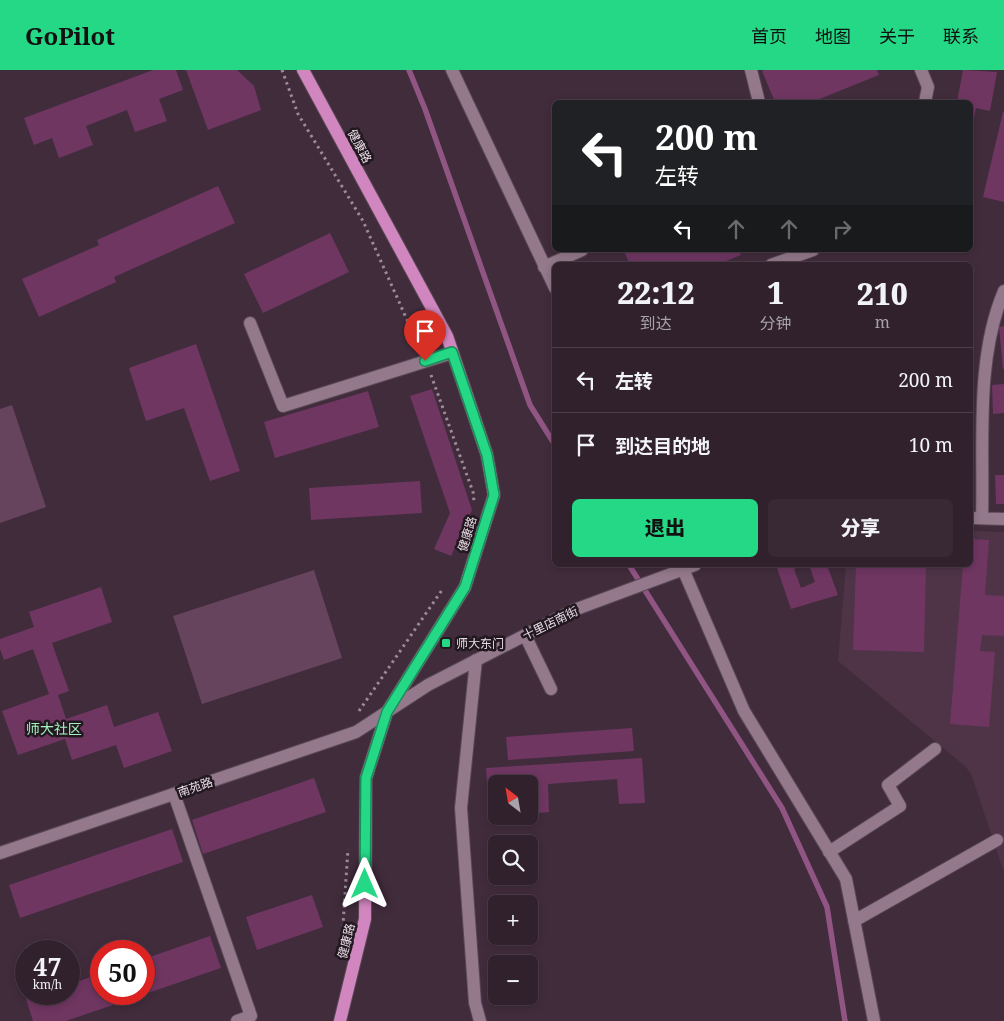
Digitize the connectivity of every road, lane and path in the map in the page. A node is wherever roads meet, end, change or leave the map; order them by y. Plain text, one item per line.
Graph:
1 (282, 70) edge
2 (303, 70) edge
3 (452, 70) edge
4 (752, 70) edge
5 (921, 70) edge
6 (759, 100) edge
7 (925, 100) edge
8 (578, 252) edge
9 (804, 252) edge
10 (555, 262) edge
11 (779, 262) edge
12 (552, 263) edge
13 (544, 267) junction
14 (552, 282) edge
15 (1004, 291) edge
16 (250, 323) dead end
17 (452, 352) junction
18 (425, 361) junction
19 (475, 506) dead end
20 (977, 518) edge
21 (1004, 519) edge
22 (689, 567) edge
23 (444, 587) dead end
24 (524, 635) junction
25 (476, 660) junction
26 (551, 689) dead end
27 (387, 712) junction
28 (356, 732) junction
29 (935, 749) dead end
30 (174, 794) junction
31 (348, 839) dead end
32 (997, 840) dead end
33 (829, 852) junction
34 (0, 853) edge
35 (854, 921) junction
36 (342, 946) dead end
37 (236, 1021) edge
38 (340, 1021) edge
39 (480, 1021) edge
40 (874, 1021) edge

1 - 18 path
2 - 17 main road, 健康路
3 - 13 street
4 - 6 street
5 - 7 street
8 - 10 street
9 - 11 street
12 - 13 street
13 - 14 street
15 - 20 street
16 - 18 street
17 - 18 street
17 - 27 main road, 健康路
18 - 19 path
20 - 21 street
22 - 24 street, 十里店南街
22 - 33 street
23 - 28 path
24 - 25 street, 十里店南街
24 - 26 street
25 - 27 street, 十里店南街
25 - 39 street
27 - 28 street, 南苑路
27 - 38 main road, 健康路
28 - 30 street, 南苑路
29 - 33 street
30 - 34 street, 南苑路
30 - 37 street
31 - 36 path
32 - 35 street
33 - 35 street
35 - 40 street

